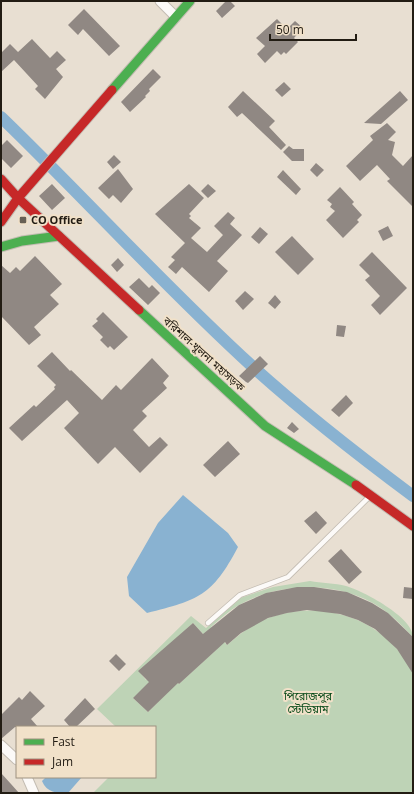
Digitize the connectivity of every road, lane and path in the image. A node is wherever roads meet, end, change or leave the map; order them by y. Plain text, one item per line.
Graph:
1 (160, 1) edge
2 (190, 1) edge
3 (176, 17) junction
4 (1, 179) edge
5 (18, 198) junction
6 (1, 222) edge
7 (59, 236) junction
8 (1, 247) edge
9 (370, 495) junction
10 (413, 526) edge
11 (208, 623) dead end
12 (1, 745) edge
13 (16, 759) edge
14 (27, 778) edge
15 (34, 793) edge

1 - 3 street
2 - 3 main road
3 - 5 main road
4 - 5 main road, বরিশাল-খুলনা মহাসড়ক
5 - 6 main road
5 - 7 main road, বরিশাল-খুলনা মহাসড়ক
7 - 8 main road
7 - 9 main road, বরিশাল-খুলনা মহাসড়ক
9 - 10 main road, বরিশাল-খুলনা মহাসড়ক
9 - 11 lane
12 - 13 street
14 - 15 street

